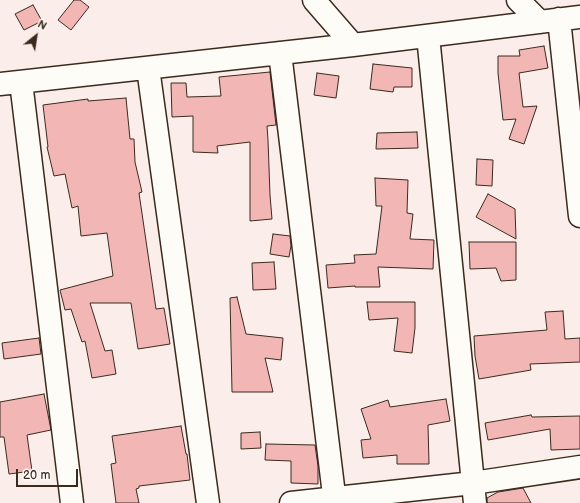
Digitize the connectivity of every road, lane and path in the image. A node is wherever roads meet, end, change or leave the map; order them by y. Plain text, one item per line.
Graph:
1 (314, 0) edge
2 (518, 0) edge
3 (560, 19) edge
4 (428, 36) junction
5 (353, 45) junction
6 (280, 53) junction
7 (148, 68) junction
8 (10, 83) edge
9 (580, 216) edge
10 (580, 467) edge
11 (474, 493) edge
12 (334, 500) edge
13 (72, 503) edge
14 (208, 503) edge
15 (291, 503) edge

1 - 5 street
2 - 3 street
3 - 4 street
3 - 9 street
4 - 5 street
4 - 11 street
5 - 6 street
6 - 7 street
6 - 12 street
7 - 8 street
7 - 14 street
8 - 13 street
10 - 11 street
11 - 12 street
12 - 15 street

